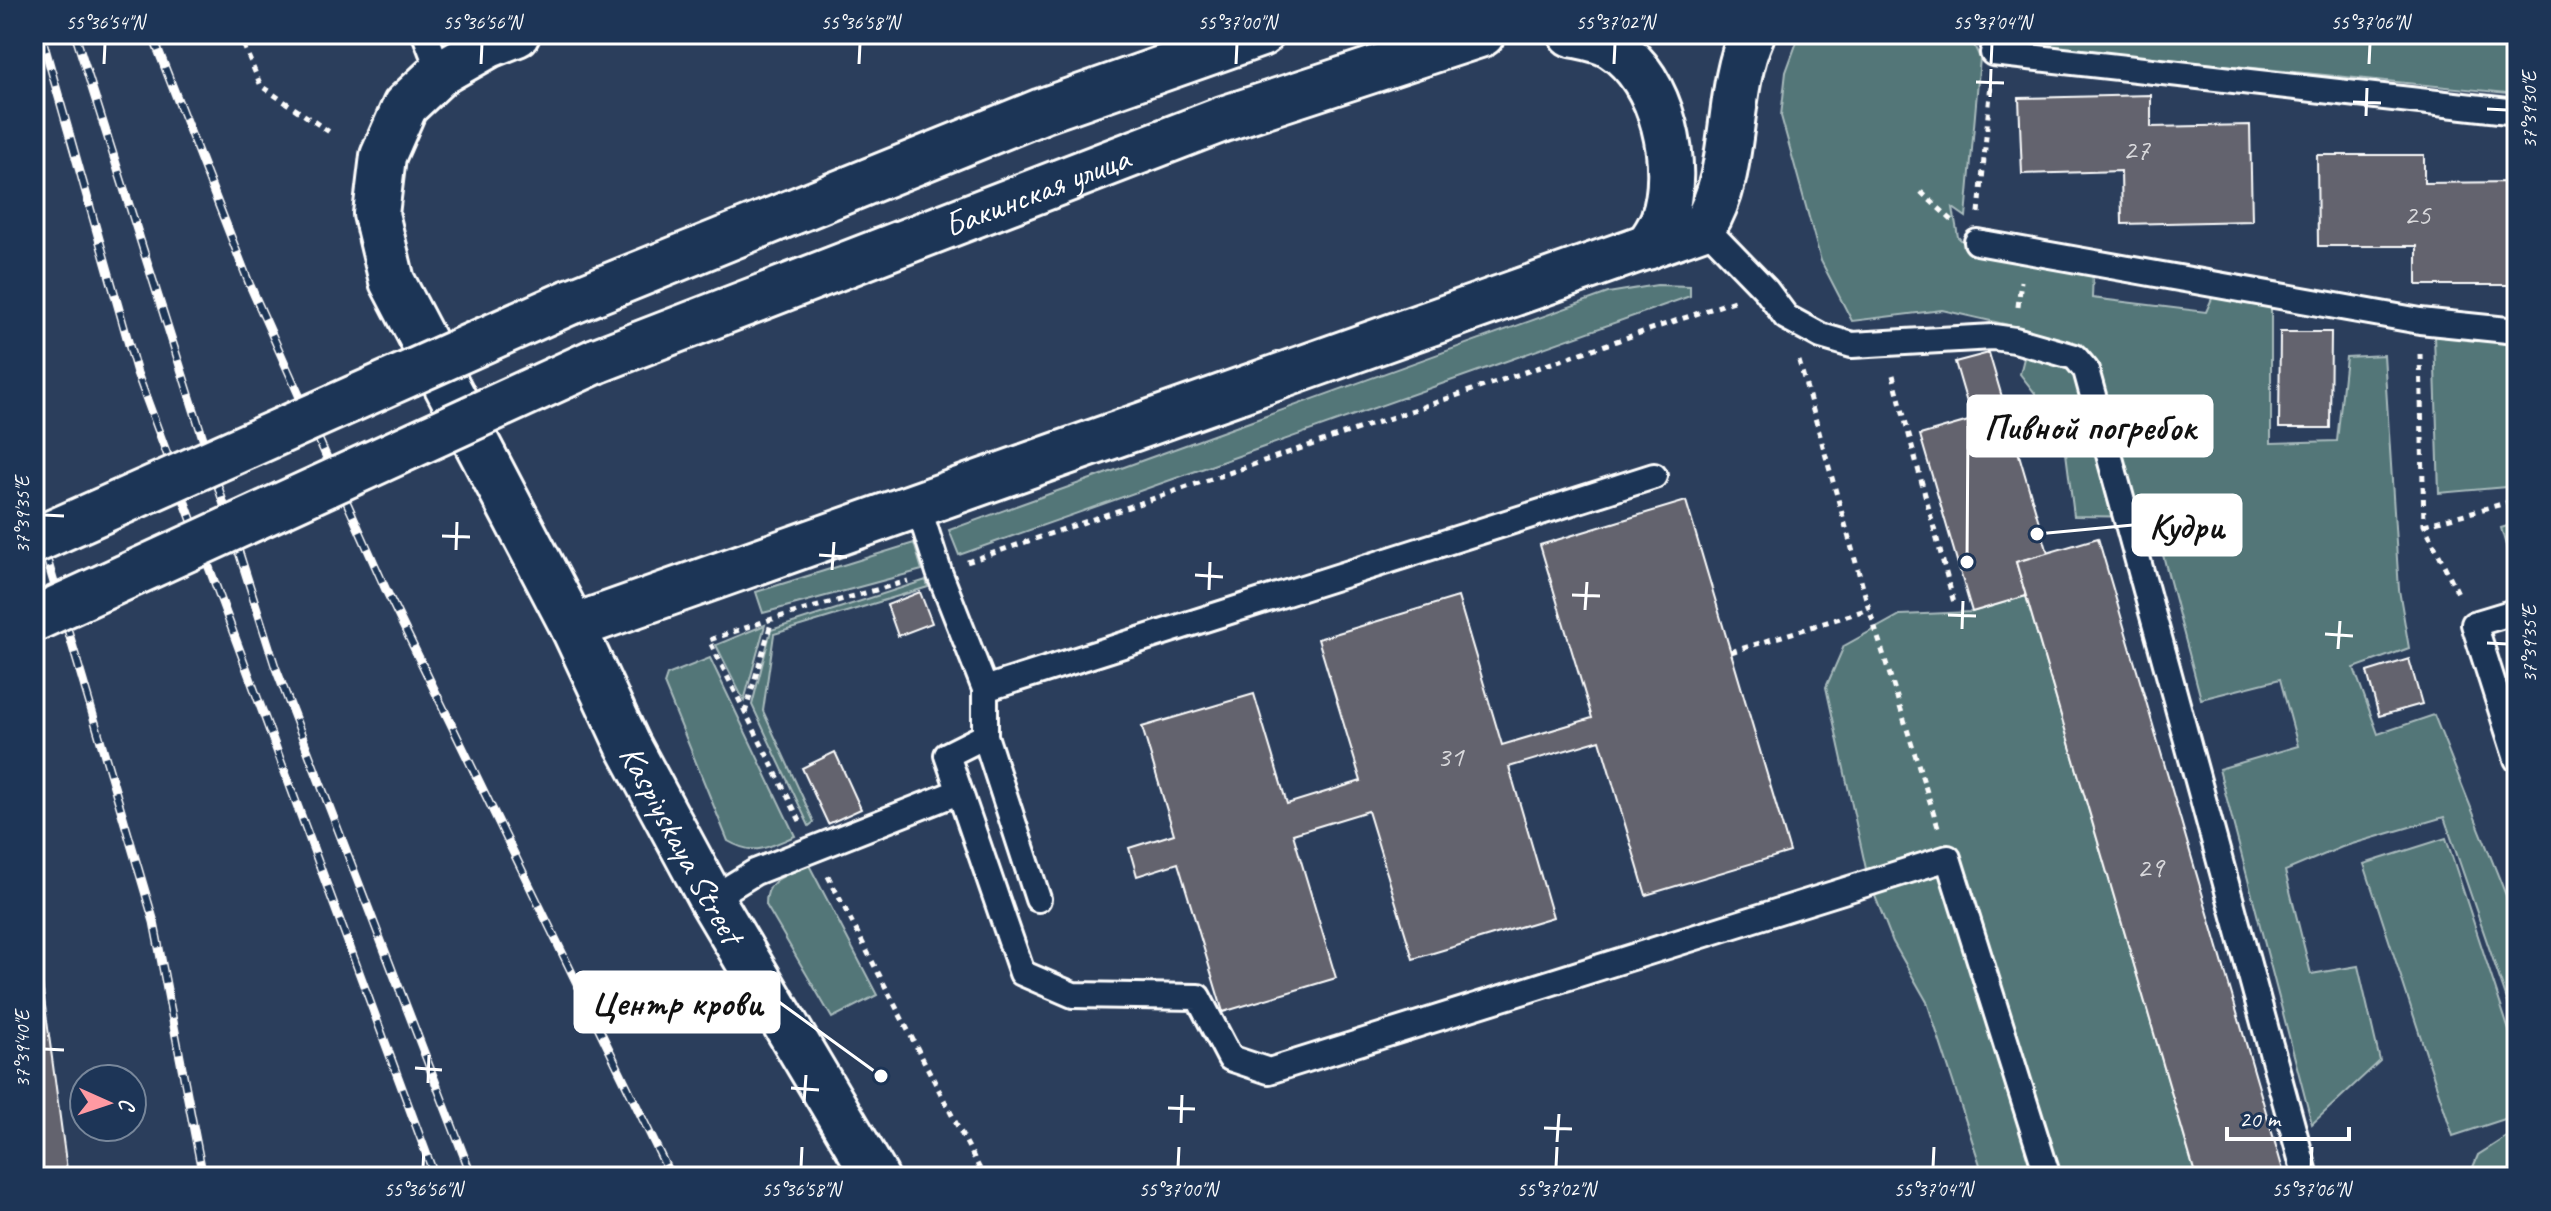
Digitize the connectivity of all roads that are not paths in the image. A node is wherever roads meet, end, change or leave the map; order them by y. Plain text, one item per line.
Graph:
1 (517, 34) edge
2 (1261, 34) edge
3 (1482, 34) edge
4 (1571, 34) edge
5 (1752, 34) edge
6 (433, 53) edge
7 (1993, 53) road end
8 (2517, 112) edge
9 (1704, 226) junction
10 (1977, 242) road end
11 (1647, 247) junction
12 (2517, 331) edge
13 (1654, 476) dead end
14 (918, 506) junction
15 (34, 541) edge
16 (2517, 611) edge
17 (34, 619) edge
18 (573, 627) junction
19 (985, 689) junction
20 (985, 736) junction
21 (2517, 759) edge
22 (958, 792) junction
23 (711, 899) junction
24 (1038, 899) dead end
25 (876, 1177) edge
26 (2048, 1177) edge
27 (2306, 1177) edge

1 - 6 main road, Kaspiyskaya Street
2 - 15 main road, Бакинская улица, bridge
3 - 17 main road, Бакинская улица, bridge
4 - 11 main road
5 - 9 main road
6 - 18 main road, Kaspiyskaya Street
7 - 8 lane
9 - 11 main road
9 - 27 lane
10 - 12 lane
11 - 14 main road
13 - 19 lane
14 - 18 main road
14 - 19 lane
16 - 21 lane
18 - 23 main road, Kaspiyskaya Street
19 - 20 lane
20 - 22 lane
20 - 24 lane
22 - 23 lane
22 - 26 lane
23 - 25 main road, Kaspiyskaya Street

